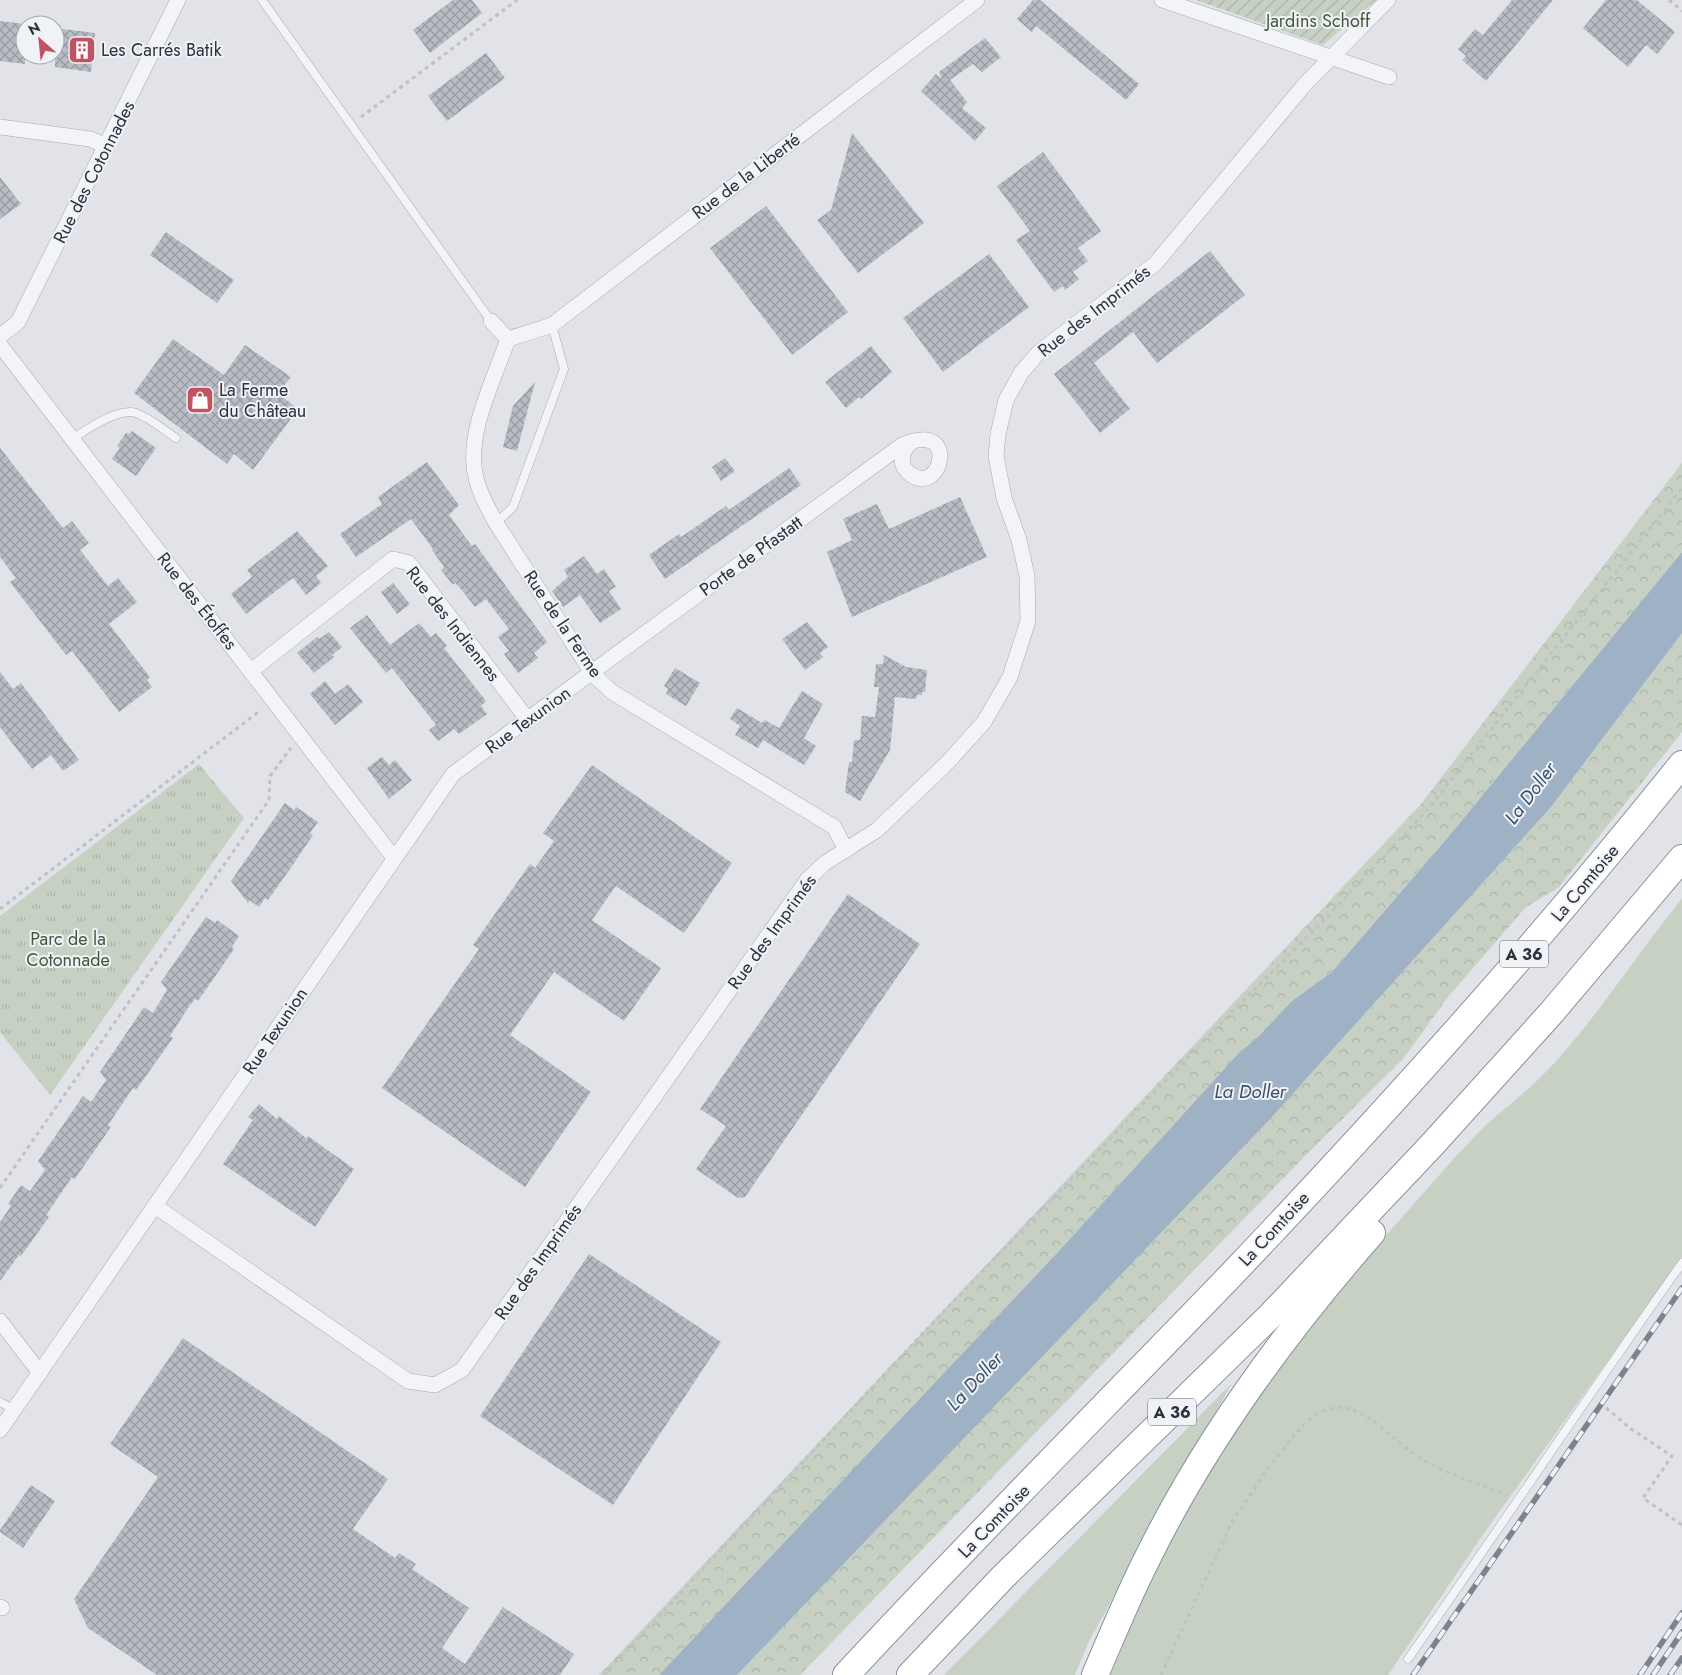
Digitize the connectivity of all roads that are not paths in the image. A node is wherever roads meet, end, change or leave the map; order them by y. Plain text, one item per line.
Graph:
1 (178, 0) edge
2 (262, 0) edge
3 (977, 0) edge
4 (1162, 0) edge
5 (1388, 0) edge
6 (1332, 59) junction
7 (1389, 78) dead end
8 (0, 127) edge
9 (107, 146) junction
10 (491, 321) joint
11 (552, 325) junction
12 (0, 336) edge
13 (508, 339) junction
14 (0, 345) edge
15 (176, 438) dead end
16 (72, 439) junction
17 (913, 441) dead end
18 (496, 523) junction
19 (250, 671) junction
20 (592, 673) junction
21 (528, 720) junction
22 (1682, 764) edge
23 (846, 850) junction
24 (394, 858) junction
25 (1682, 858) edge
26 (1431, 1146) junction
27 (155, 1206) junction
28 (1682, 1263) edge
29 (0, 1321) edge
30 (40, 1373) junction
31 (0, 1402) edge
32 (14, 1410) junction
33 (0, 1430) edge
34 (1408, 1659) dead end
35 (846, 1675) edge
36 (910, 1675) edge
37 (1095, 1675) edge

1 - 9 street, Rue des Cotonnades
2 - 10 lane
3 - 11 street, Rue de la Liberté
4 - 6 street
5 - 6 street, Rue des Imprimés
6 - 7 street
6 - 23 street, Rue des Imprimés
8 - 9 street
9 - 12 street, Rue des Cotonnades
10 - 13 street
11 - 13 street, Rue de la Liberté
11 - 18 lane
13 - 18 street, Rue de la Ferme
14 - 16 street, Rue des Étoffes
15 - 16 lane
16 - 19 street, Rue des Étoffes
17 - 20 street, Porte de Pfastatt
18 - 20 street, Rue de la Ferme
19 - 21 street, Rue des Indiennes
19 - 24 street, Rue des Étoffes
20 - 21 street, Rue Texunion
20 - 23 street, Rue de la Ferme
21 - 24 street, Rue Texunion
22 - 35 highway, La Comtoise / A 36
23 - 27 street, Rue des Imprimés
24 - 27 street, Rue Texunion
25 - 26 highway, A 36
26 - 36 highway, A 36
26 - 37 highway
27 - 30 street, Rue Texunion
28 - 34 lane
29 - 30 street
30 - 32 street, Rue Texunion
31 - 32 lane
32 - 33 street, Rue Texunion

